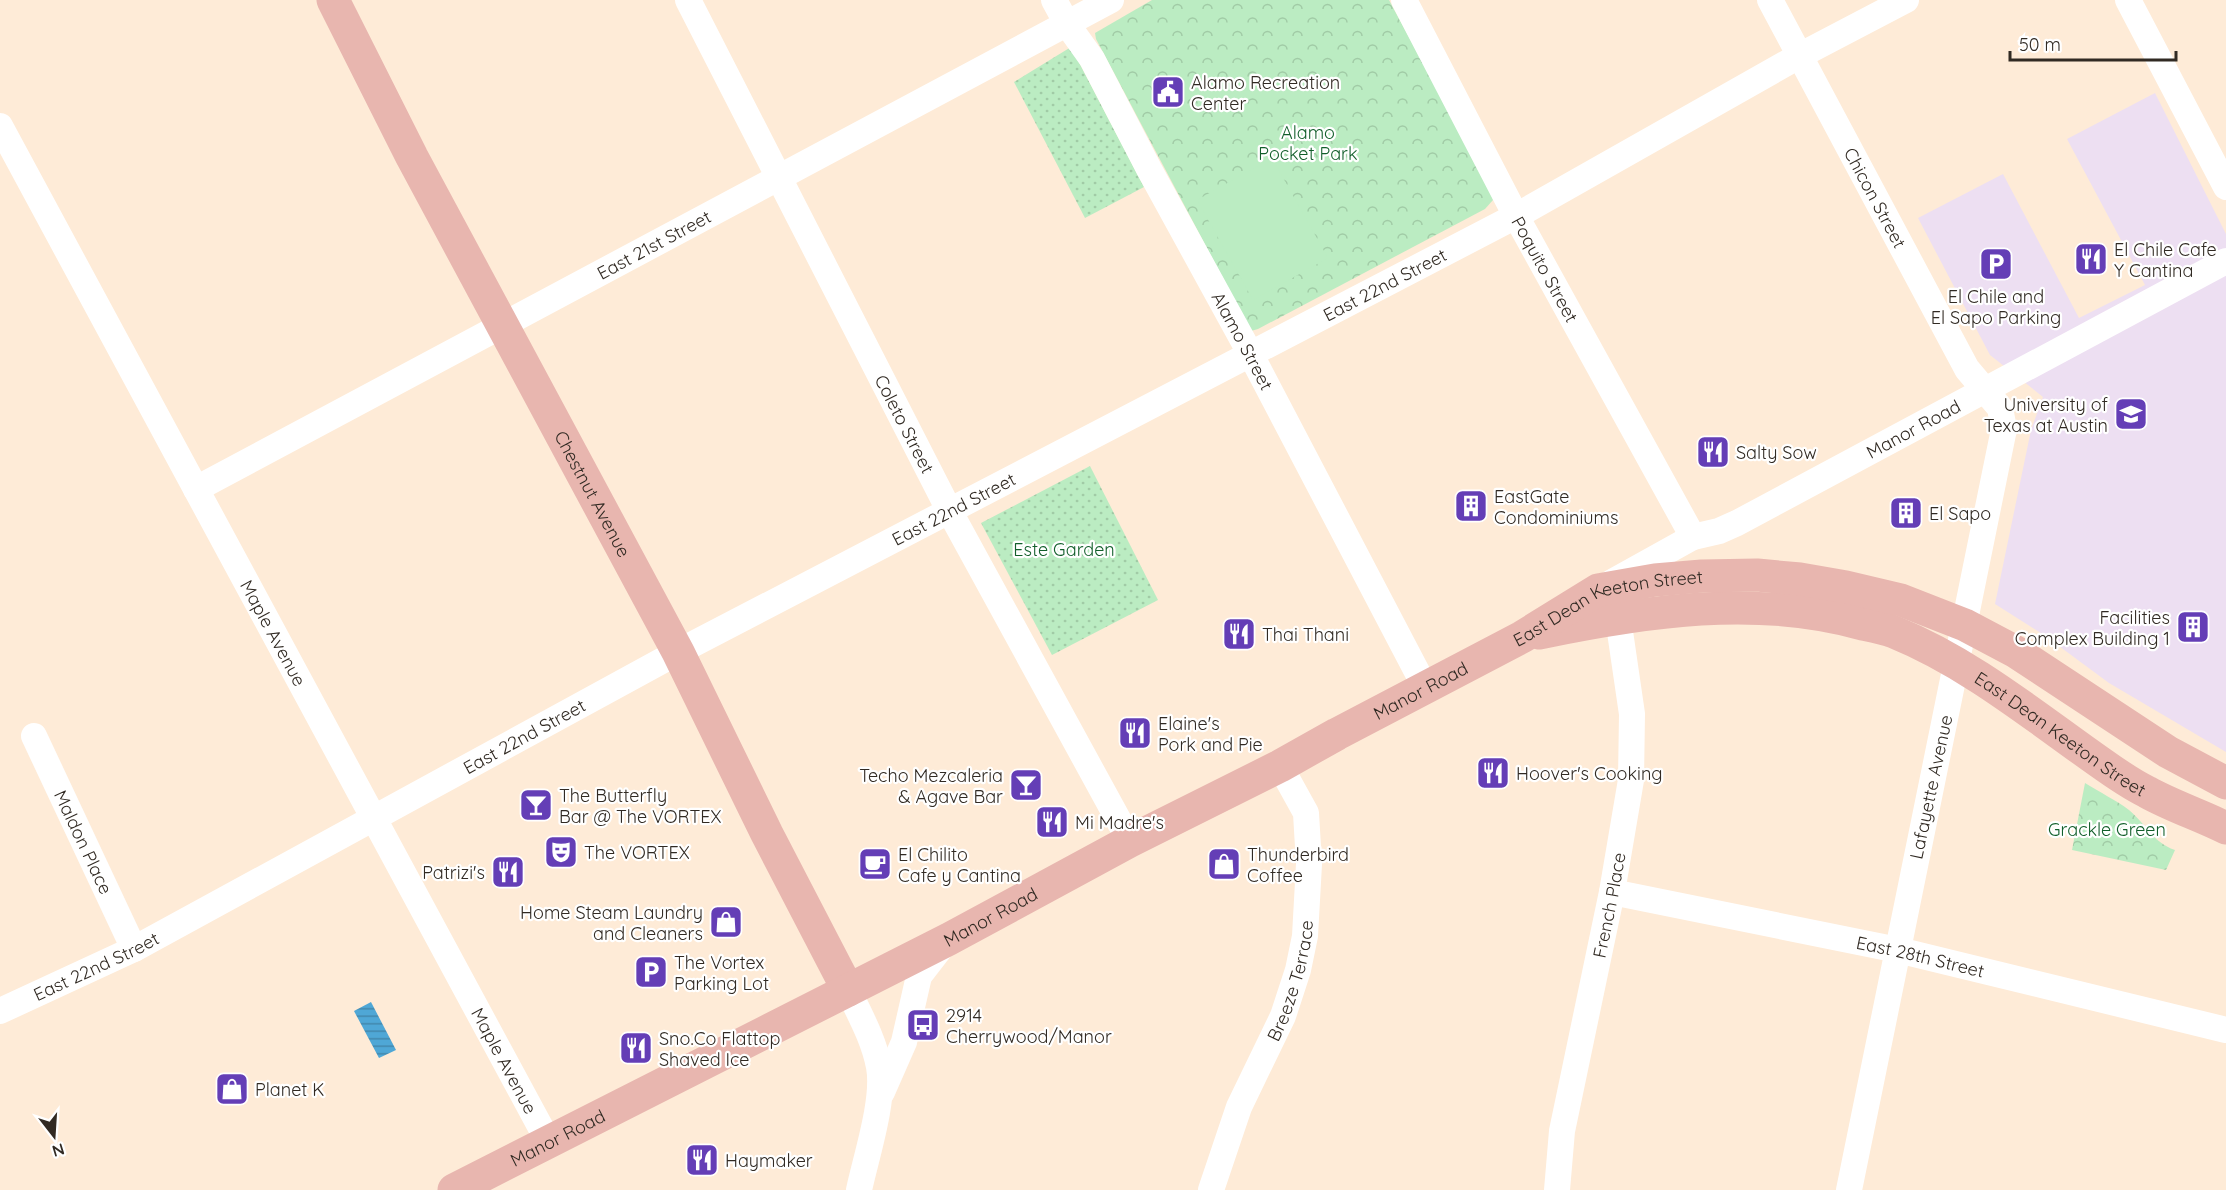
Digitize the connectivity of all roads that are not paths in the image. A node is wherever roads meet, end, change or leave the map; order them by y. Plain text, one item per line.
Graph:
1 (333, 0) edge
2 (688, 0) edge
3 (1054, 0) edge
4 (1111, 0) edge
5 (1404, 0) edge
6 (1770, 0) edge
7 (1906, 0) edge
8 (2128, 0) edge
9 (1067, 24) junction
10 (1799, 56) junction
11 (0, 126) edge
12 (779, 178) junction
13 (2226, 187) edge
14 (1516, 216) junction
15 (2226, 261) edge
16 (502, 325) junction
17 (1251, 355) junction
18 (1984, 390) junction
19 (196, 489) junction
20 (950, 512) junction
21 (1693, 537) junction
22 (1598, 590) junction
23 (1618, 618) junction
24 (1965, 625) junction
25 (1522, 637) junction
26 (678, 652) junction
27 (1956, 663) junction
28 (1425, 687) junction
29 (34, 736) dead end
30 (1280, 766) junction
31 (2226, 783) edge
32 (374, 819) junction
33 (2226, 828) edge
34 (1130, 841) junction
35 (1612, 892) junction
36 (949, 939) junction
37 (134, 949) junction
38 (1898, 950) junction
39 (848, 990) junction
40 (0, 1011) edge
41 (2226, 1030) edge
42 (879, 1101) junction
43 (548, 1141) junction
44 (454, 1190) edge
45 (859, 1190) edge
46 (1211, 1190) edge
47 (1557, 1190) edge
48 (1849, 1190) edge

1 - 16 main road, Chestnut Avenue
2 - 12 street, Coleto Street
3 - 9 street, Alamo Street
4 - 9 street, East 21st Street
5 - 14 street, Poquito Street
6 - 10 street, Chicon Street
7 - 10 street, East 22nd Street
8 - 13 street
9 - 12 street, East 21st Street
9 - 17 street, Alamo Street
10 - 14 street, East 22nd Street
10 - 18 street, Chicon Street
11 - 19 street, Maple Avenue
12 - 16 street, East 21st Street
12 - 20 street, Coleto Street
14 - 17 street, East 22nd Street
14 - 21 street, Poquito Street
15 - 18 street, Manor Road
16 - 19 street, East 21st Street
16 - 26 main road, Chestnut Avenue
17 - 20 street, East 22nd Street
17 - 28 street, Alamo Street
18 - 21 street, Manor Road
18 - 24 street, Lafayette Avenue
19 - 32 street, Maple Avenue
20 - 26 street, East 22nd Street
20 - 34 street, Coleto Street
21 - 22 street, Manor Road
22 - 24 main road, East Dean Keeton Street
22 - 25 main road, East Dean Keeton Street
23 - 25 main road, East Dean Keeton Street
23 - 27 main road, East Dean Keeton Street
23 - 35 street, French Place
24 - 27 street, Lafayette Avenue
24 - 31 main road, East Dean Keeton Street
25 - 28 main road, Manor Road
26 - 32 street, East 22nd Street
26 - 39 main road, Chestnut Avenue
27 - 33 main road, East Dean Keeton Street
27 - 38 street, Lafayette Avenue
28 - 30 main road, Manor Road
29 - 37 street, Maldon Place
30 - 34 main road, Manor Road
30 - 46 street, Breeze Terrace
32 - 37 street, East 22nd Street
32 - 43 street, Maple Avenue
34 - 36 main road, Manor Road
35 - 38 street, East 28th Street
35 - 47 street, French Place
36 - 39 main road, Manor Road
36 - 42 street
37 - 40 street, East 22nd Street
38 - 41 street, East 28th Street
38 - 48 street, Lafayette Avenue
39 - 42 street
39 - 43 main road, Manor Road
42 - 45 street
43 - 44 main road, Manor Road

